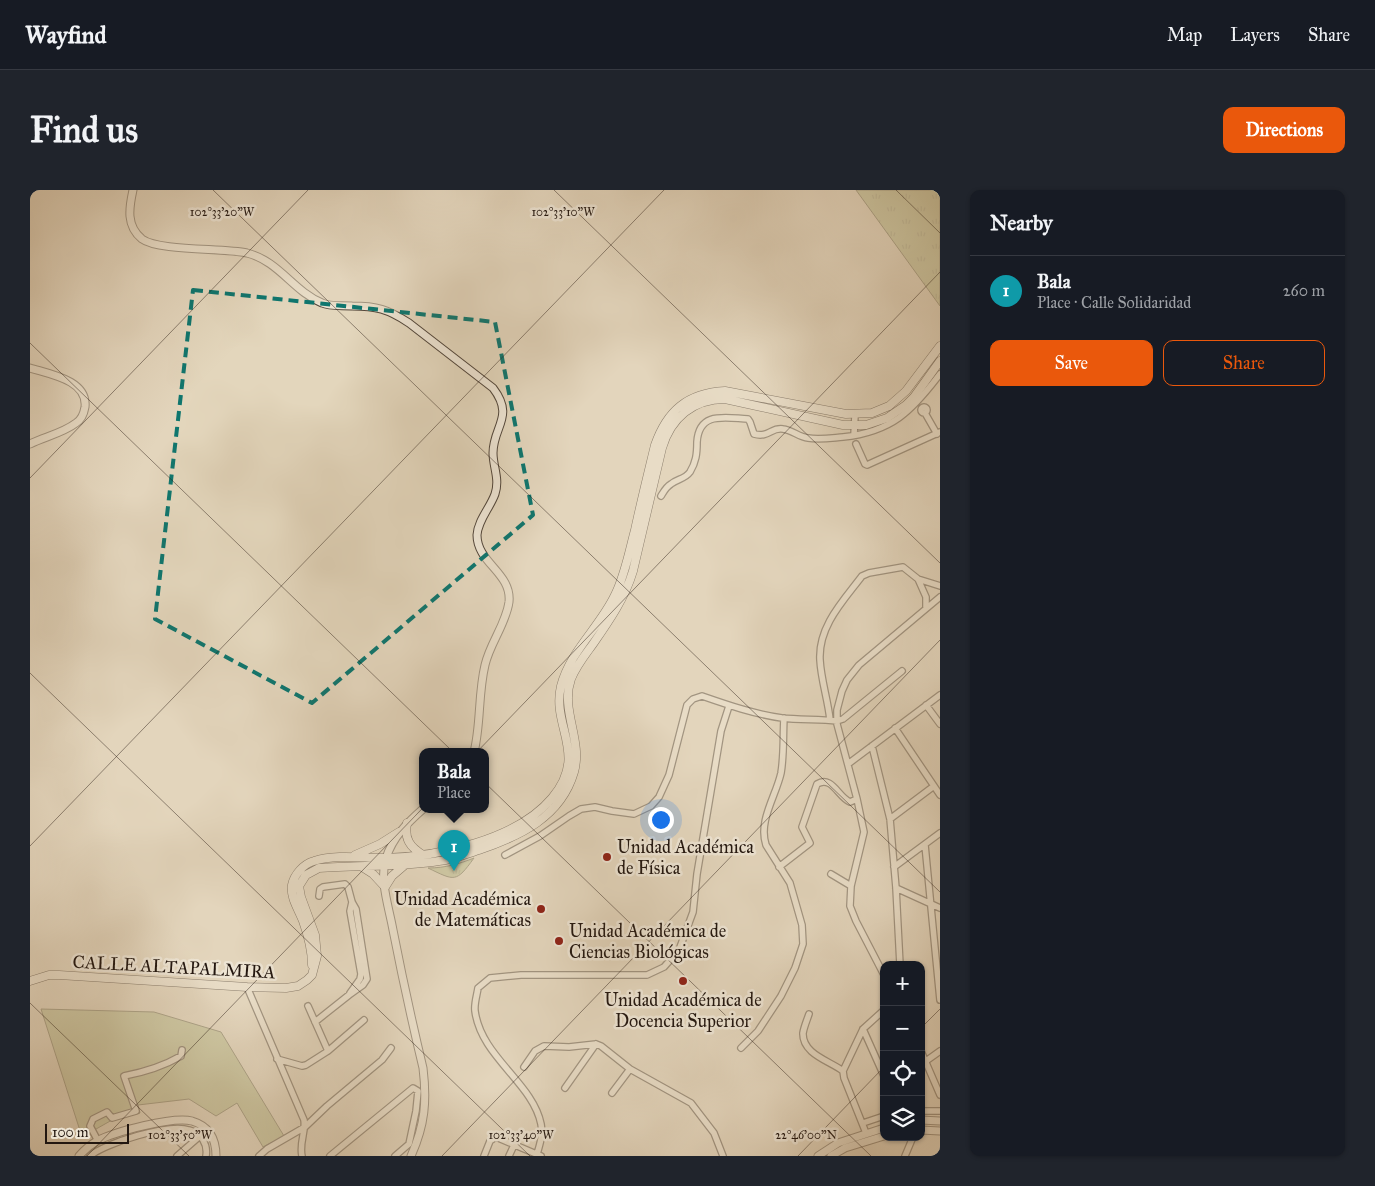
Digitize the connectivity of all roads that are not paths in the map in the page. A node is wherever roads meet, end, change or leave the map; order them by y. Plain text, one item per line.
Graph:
1 (133, 190) edge
2 (940, 346) edge
3 (940, 361) edge
4 (30, 368) edge
5 (940, 374) edge
6 (926, 413) dead end
7 (855, 415) junction
8 (854, 425) junction
9 (938, 433) edge
10 (854, 436) junction
11 (30, 444) edge
12 (856, 444) dead end
13 (661, 496) dead end
14 (918, 579) junction
15 (940, 586) edge
16 (940, 597) edge
17 (926, 607) junction
18 (902, 671) dead end
19 (940, 695) edge
20 (926, 705) junction
21 (729, 706) junction
22 (784, 718) junction
23 (830, 720) junction
24 (837, 721) junction
25 (940, 724) edge
26 (895, 728) junction
27 (872, 746) junction
28 (474, 748) edge
29 (848, 764) junction
30 (934, 786) junction
31 (940, 795) edge
32 (857, 800) junction
33 (419, 813) edge
34 (890, 819) junction
35 (407, 823) junction
36 (399, 832) junction
37 (940, 834) edge
38 (925, 845) junction
39 (423, 855) junction
40 (505, 855) dead end
41 (350, 857) junction
42 (385, 861) junction
43 (406, 864) junction
44 (360, 866) junction
45 (779, 867) junction
46 (894, 867) junction
47 (831, 874) dead end
48 (852, 886) junction
49 (385, 887) junction
50 (896, 888) junction
51 (319, 896) dead end
52 (931, 904) junction
53 (940, 908) edge
54 (900, 961) edge
55 (880, 966) edge
56 (312, 975) junction
57 (30, 981) edge
58 (247, 987) junction
59 (940, 1000) edge
60 (308, 1006) dead end
61 (810, 1014) dead end
62 (880, 1014) edge
63 (364, 1020) dead end
64 (315, 1022) junction
65 (863, 1030) junction
66 (596, 1044) junction
67 (391, 1048) dead end
68 (741, 1048) dead end
69 (182, 1050) dead end
70 (328, 1050) junction
71 (940, 1051) edge
72 (277, 1059) junction
73 (926, 1061) joint
74 (524, 1067) dead end
75 (880, 1067) edge
76 (630, 1068) junction
77 (843, 1071) junction
78 (565, 1088) dead end
79 (612, 1093) dead end
80 (940, 1095) edge
81 (940, 1111) edge
82 (925, 1112) edge
83 (880, 1117) edge
84 (925, 1120) edge
85 (940, 1121) edge
86 (863, 1123) junction
87 (305, 1127) junction
88 (880, 1129) edge
89 (925, 1130) edge
90 (940, 1130) edge
91 (866, 1133) junction
92 (200, 1136) junction
93 (880, 1137) edge
94 (98, 1141) junction
95 (911, 1141) edge
96 (514, 1145) junction
97 (539, 1155) edge
98 (79, 1156) edge
99 (90, 1156) edge
100 (177, 1156) edge
101 (206, 1156) edge
102 (216, 1156) edge
103 (259, 1156) edge
104 (302, 1156) edge
105 (330, 1156) edge
106 (395, 1156) edge
107 (412, 1156) edge
108 (484, 1156) edge
109 (509, 1156) edge
110 (723, 1156) edge
111 (818, 1156) edge
112 (831, 1156) edge
113 (905, 1156) edge

1 - 28 street
2 - 7 main road
3 - 8 main road
4 - 11 street
5 - 10 street
6 - 9 street
7 - 8 street
7 - 39 main road
8 - 10 street
8 - 43 main road
9 - 12 street
10 - 13 street
14 - 15 street
14 - 17 street
14 - 23 street
16 - 17 street
17 - 24 street
18 - 24 street
19 - 20 street
20 - 25 street
20 - 26 street
21 - 22 street
21 - 40 street
21 - 97 street
22 - 23 street
22 - 45 street
23 - 24 street
24 - 29 street
26 - 27 street
26 - 30 street
27 - 29 street
27 - 34 street
29 - 32 street
30 - 31 street
30 - 34 street
32 - 45 street
32 - 48 street
33 - 35 street
34 - 46 street
35 - 36 street
35 - 39 main road
36 - 41 main road
36 - 42 street
37 - 38 street
38 - 46 street
38 - 52 street
39 - 42 main road
41 - 42 main road
41 - 56 main road
42 - 43 main road
42 - 44 main road
42 - 49 street
43 - 49 main road
44 - 49 main road
44 - 56 main road
45 - 68 street
46 - 50 street
47 - 48 street
48 - 55 street
49 - 107 street
50 - 52 street
50 - 54 street
51 - 64 street
52 - 53 street
52 - 59 street
56 - 58 main road, CALLE ALTAPALMIRA
57 - 58 main road, CALLE ALTAPALMIRA
58 - 72 street
60 - 64 street
61 - 77 street
62 - 65 street
63 - 70 street
64 - 70 street
65 - 75 street
65 - 77 street
66 - 74 street
66 - 76 street
66 - 78 street
67 - 87 street
69 - 94 street
70 - 72 street
71 - 73 street
72 - 87 street
73 - 80 street
76 - 79 street
76 - 110 street
77 - 86 street
81 - 82 street
83 - 86 street
84 - 85 street
86 - 91 street
87 - 103 street
87 - 104 street
88 - 91 street
89 - 90 street
91 - 111 street
92 - 99 street
92 - 100 street
92 - 101 street
93 - 112 street
94 - 98 street
94 - 102 street
95 - 113 street
96 - 97 street
96 - 108 street
96 - 109 street
105 - 106 street

